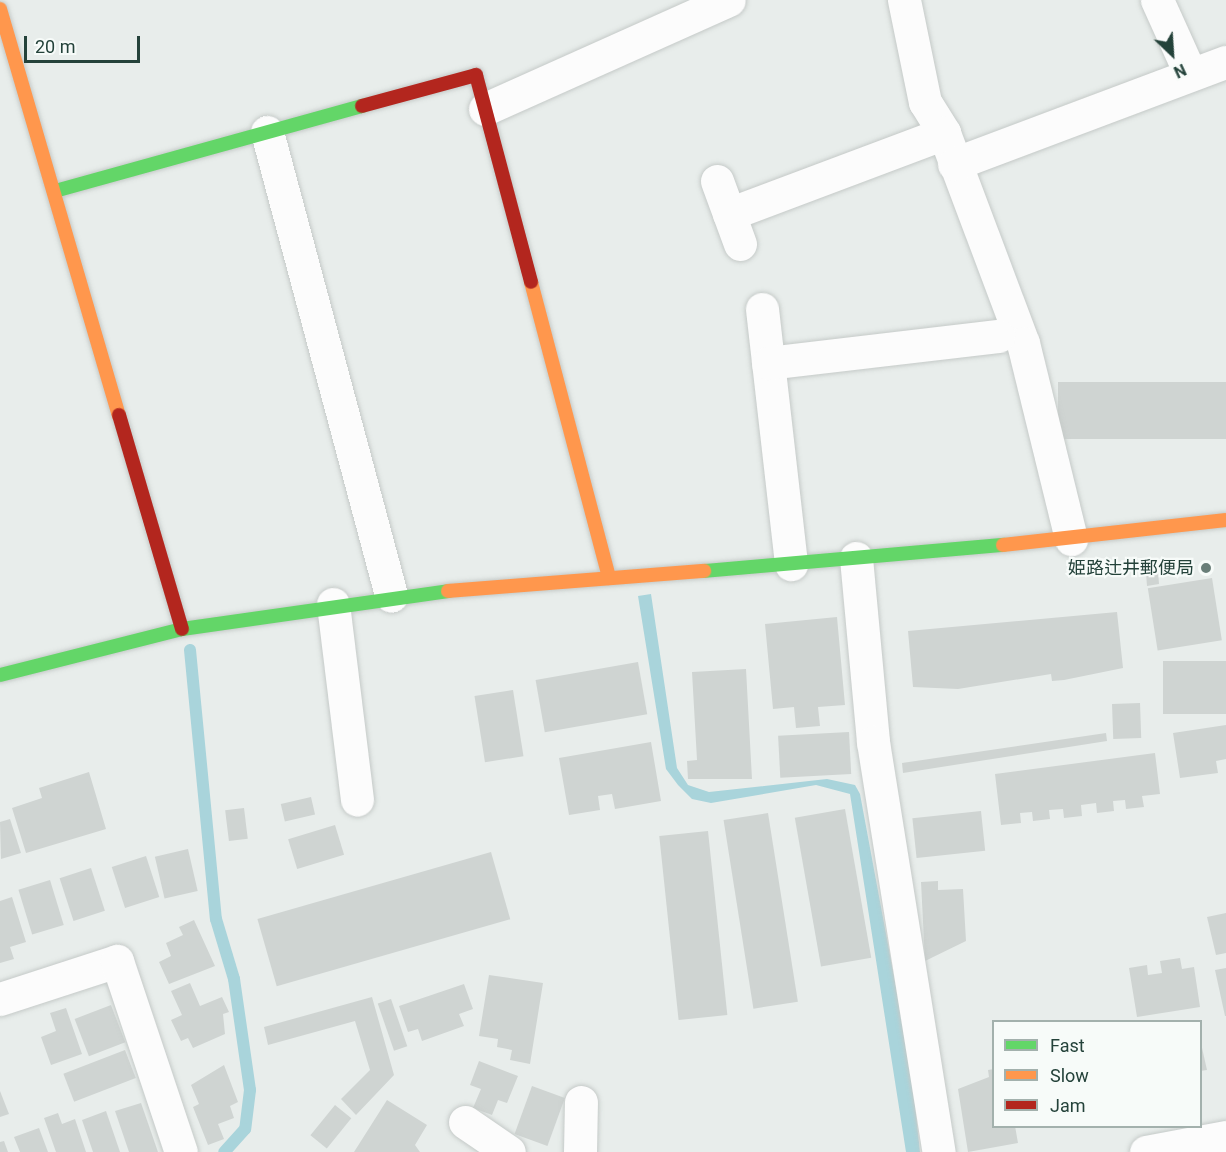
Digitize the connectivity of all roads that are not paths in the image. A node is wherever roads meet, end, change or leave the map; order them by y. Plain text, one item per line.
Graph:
1 (729, 0) edge
2 (904, 0) edge
3 (1157, 0) edge
4 (0, 9) edge
5 (1226, 62) edge
6 (1190, 73) junction
7 (485, 109) junction
8 (267, 132) junction
9 (944, 133) junction
10 (954, 164) junction
11 (717, 181) dead end
12 (55, 190) junction
13 (729, 214) junction
14 (740, 244) dead end
15 (762, 309) dead end
16 (998, 336) dead end
17 (768, 363) junction
18 (1226, 520) edge
19 (1071, 539) junction
20 (856, 558) junction
21 (791, 564) junction
22 (609, 578) junction
23 (391, 596) junction
24 (333, 604) junction
25 (182, 629) junction
26 (0, 675) edge
27 (357, 800) dead end
28 (0, 999) edge
29 (581, 1102) dead end
30 (465, 1122) dead end
31 (1226, 1137) edge
32 (181, 1152) edge
33 (509, 1152) edge
34 (580, 1152) edge
35 (939, 1152) edge
36 (1146, 1152) edge

1 - 7 street
2 - 9 street
3 - 6 street
4 - 12 street
5 - 6 street
6 - 10 street
7 - 8 street
7 - 22 street
8 - 12 street
8 - 23 street
9 - 10 street
9 - 13 street
10 - 19 street
11 - 13 street
12 - 25 street
13 - 14 street
15 - 17 street
16 - 17 street
17 - 21 street
18 - 19 street
19 - 20 street
20 - 21 street
20 - 35 street
21 - 22 street
22 - 23 street
23 - 24 street
24 - 25 street
24 - 27 street
25 - 26 street
28 - 32 street
29 - 34 street
30 - 33 street
31 - 36 street

